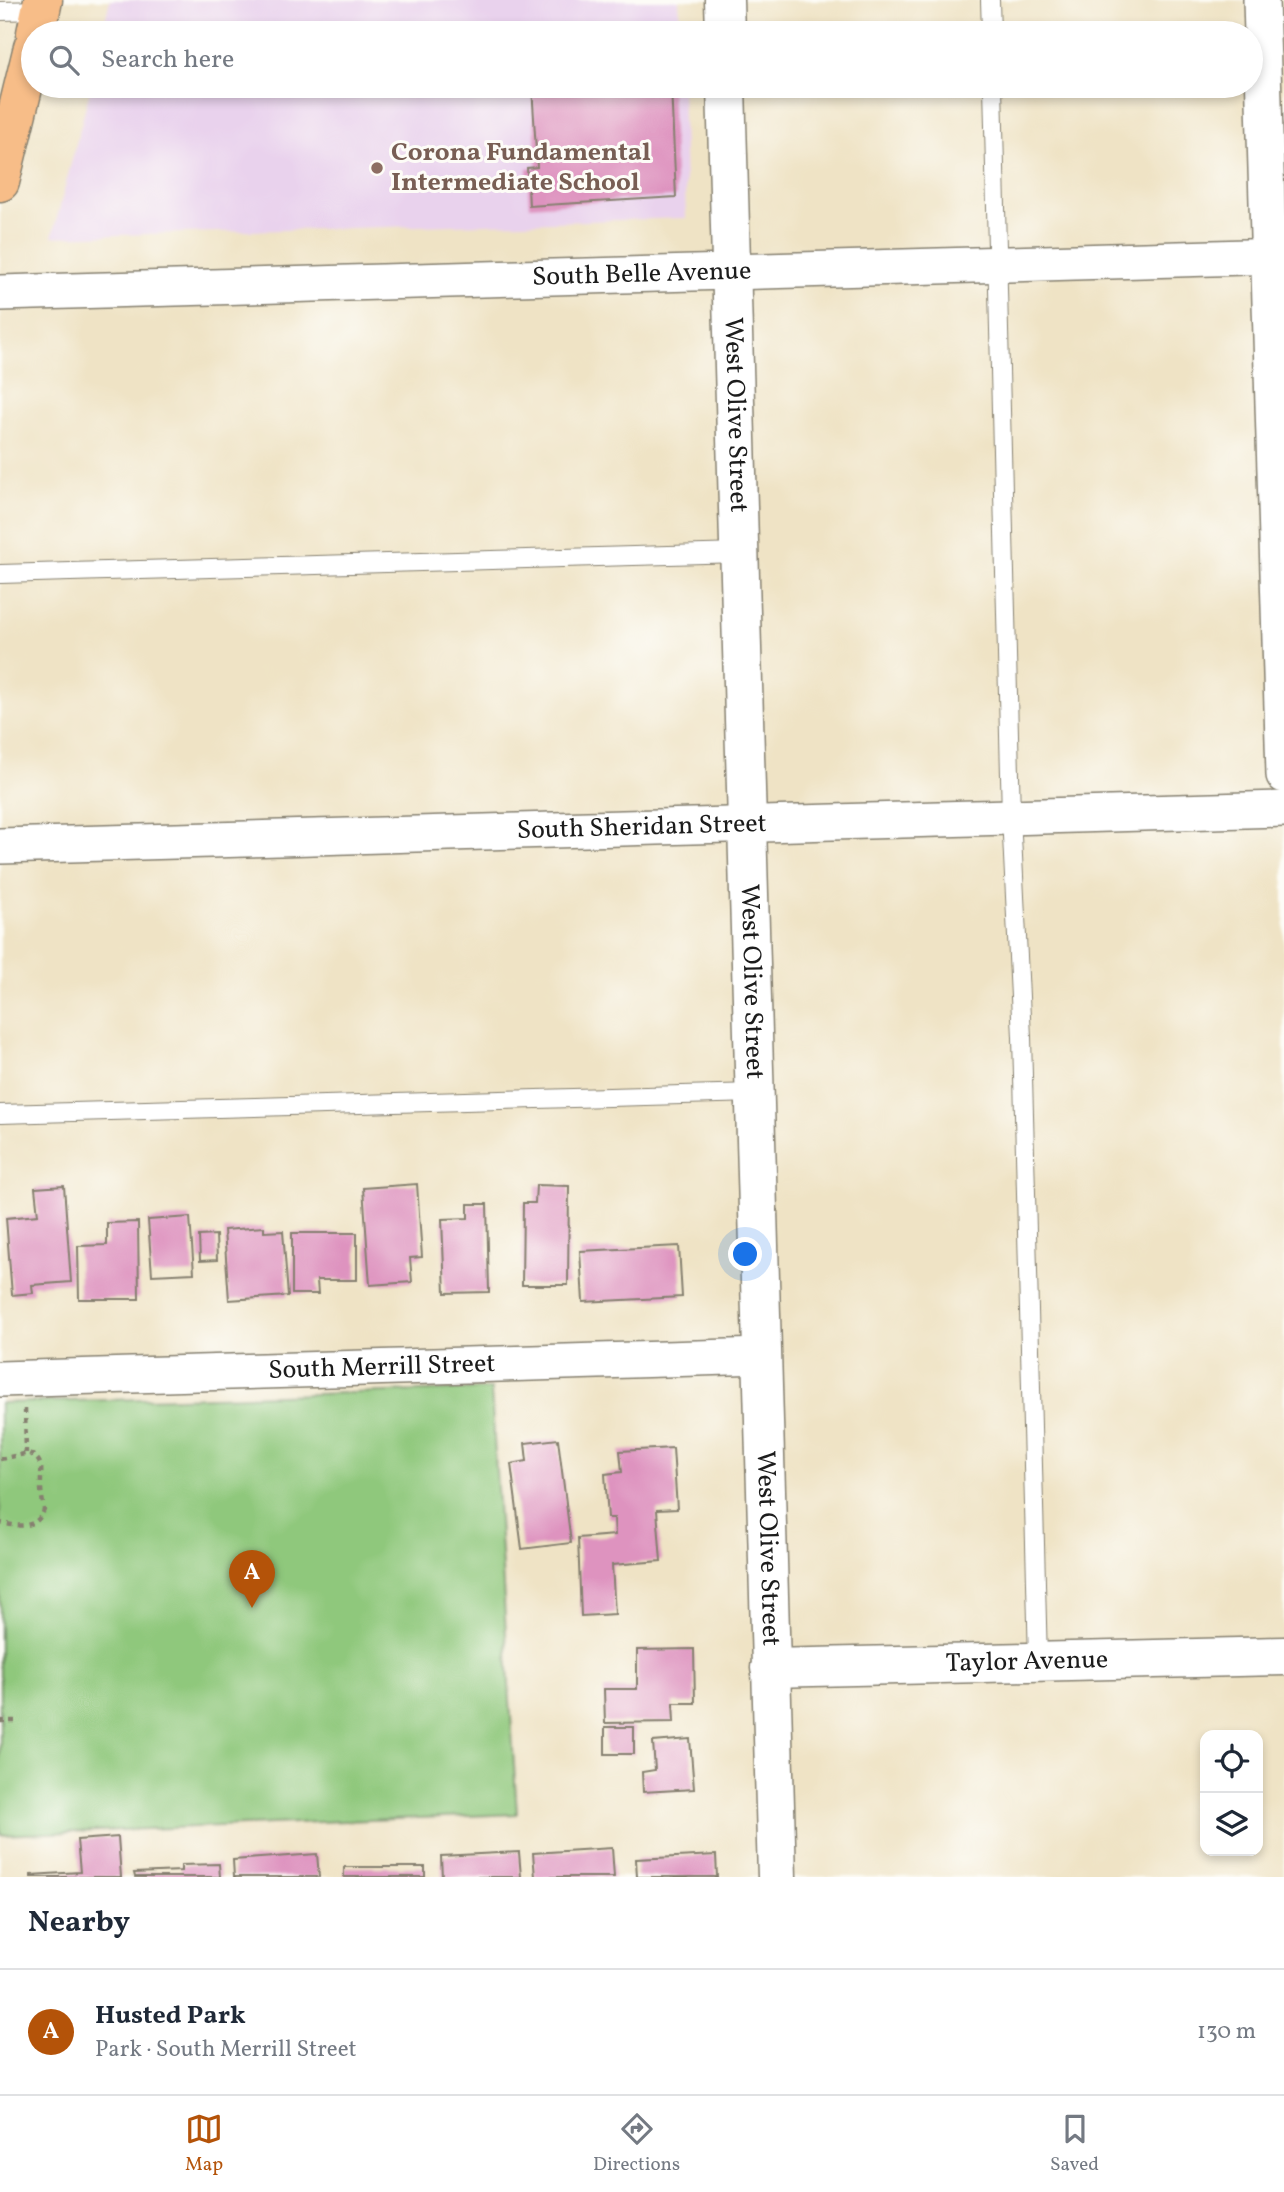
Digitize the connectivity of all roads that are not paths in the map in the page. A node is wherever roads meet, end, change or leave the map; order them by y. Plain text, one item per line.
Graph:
1 (724, 0) edge
2 (990, 0) edge
3 (1261, 0) edge
4 (0, 11) edge
5 (40, 15) edge
6 (725, 21) edge
7 (991, 21) edge
8 (1262, 21) edge
9 (1263, 34) edge
10 (21, 96) edge
11 (726, 98) edge
12 (992, 98) edge
13 (0, 182) edge
14 (1276, 256) edge
15 (997, 264) junction
16 (732, 272) junction
17 (0, 293) edge
18 (740, 554) junction
19 (0, 574) edge
20 (1284, 775) edge
21 (1284, 809) edge
22 (1012, 816) junction
23 (747, 825) junction
24 (0, 846) edge
25 (755, 1093) junction
26 (0, 1114) edge
27 (763, 1356) junction
28 (0, 1380) edge
29 (1284, 1656) edge
30 (1038, 1661) junction
31 (770, 1668) junction
32 (776, 1877) edge

1 - 6 street
2 - 7 lane
3 - 8 street
4 - 5 lane
9 - 14 street
10 - 13 main road
11 - 16 street, West Olive Street
12 - 15 lane
14 - 15 street, South Belle Avenue
14 - 20 street
15 - 16 street, South Belle Avenue
15 - 22 lane
16 - 17 street, South Belle Avenue
16 - 18 street, West Olive Street
18 - 19 lane
18 - 23 street, West Olive Street
21 - 22 street, South Sheridan Street
22 - 23 street, South Sheridan Street
22 - 30 lane
23 - 24 street, South Sheridan Street
23 - 25 street, West Olive Street
25 - 26 lane
25 - 27 street, West Olive Street
27 - 28 street, South Merrill Street
27 - 31 street, West Olive Street
29 - 30 street, Taylor Avenue
30 - 31 street, Taylor Avenue
31 - 32 street, West Olive Street

